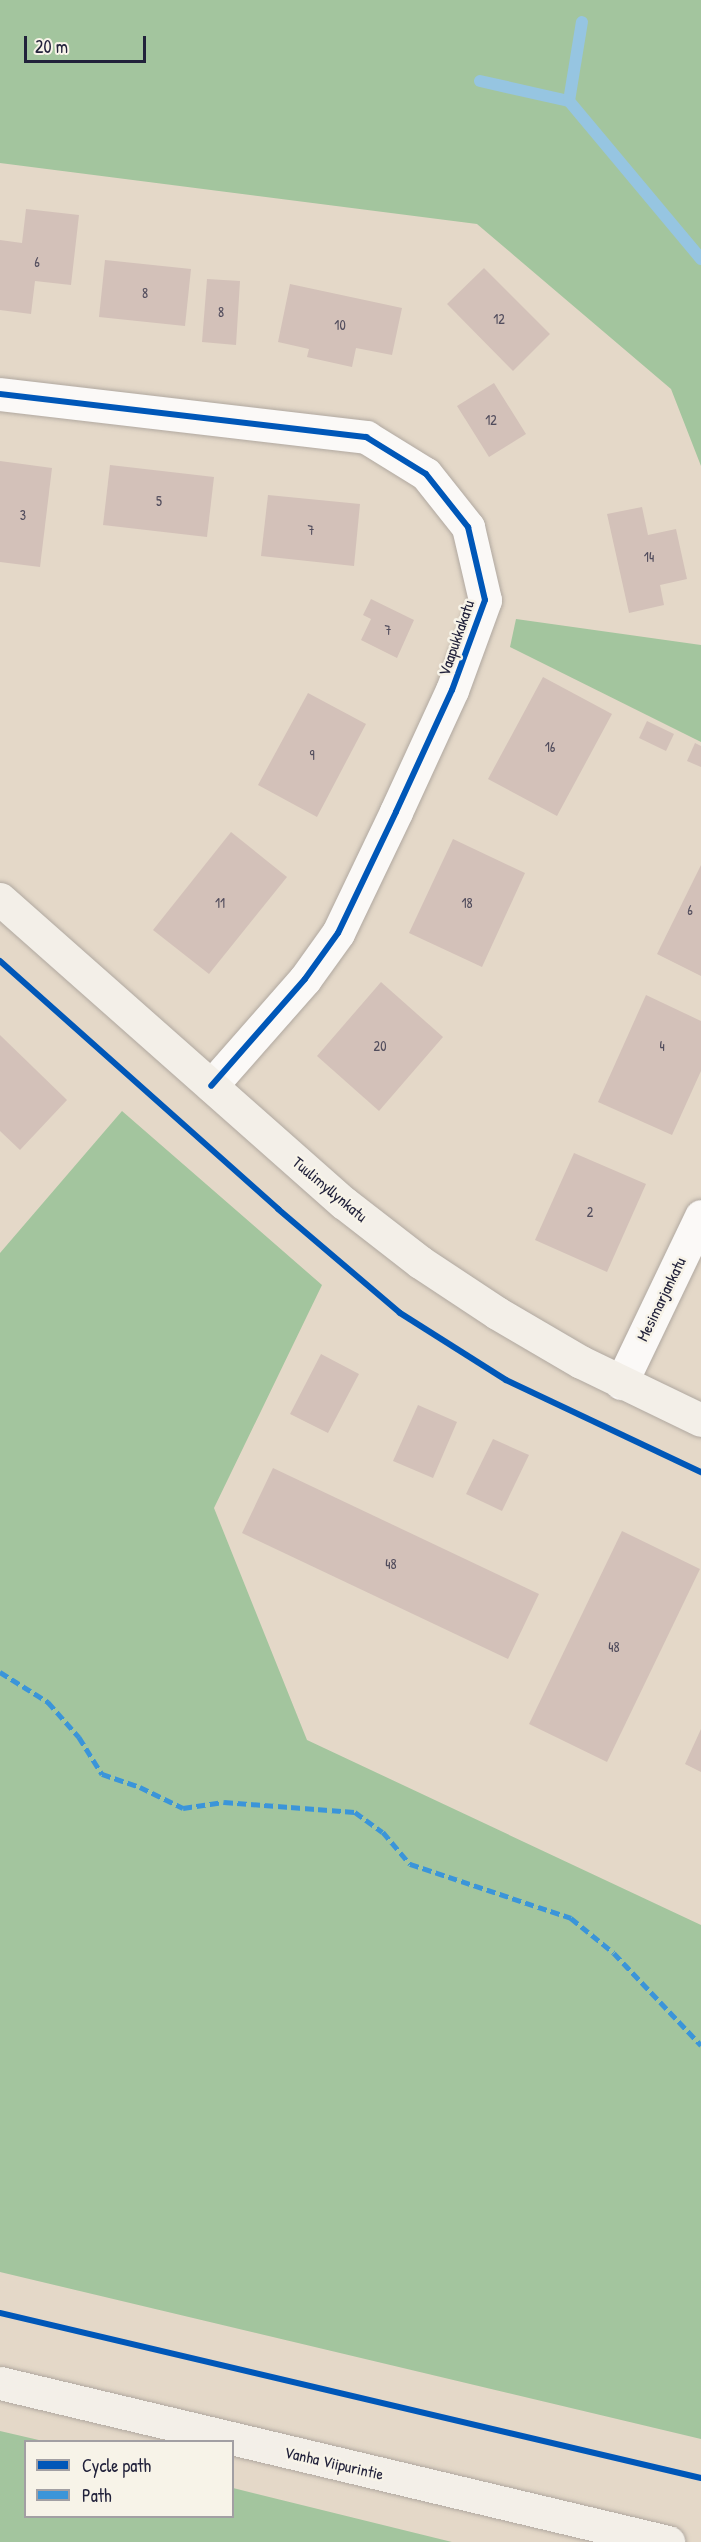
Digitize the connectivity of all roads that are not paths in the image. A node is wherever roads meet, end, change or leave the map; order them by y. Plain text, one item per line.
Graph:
1 (0, 394) edge
2 (0, 899) edge
3 (211, 1086) junction
4 (701, 1216) edge
5 (621, 1383) junction
6 (701, 1420) edge
7 (0, 2383) edge
8 (668, 2542) edge

1 - 3 street, Vaapukkakatu
2 - 3 street, Tuulimyllynkatu
3 - 5 street, Tuulimyllynkatu
4 - 5 street, Mesimarjankatu
5 - 6 street, Tuulimyllynkatu
7 - 8 street, Vanha Viipurintie

